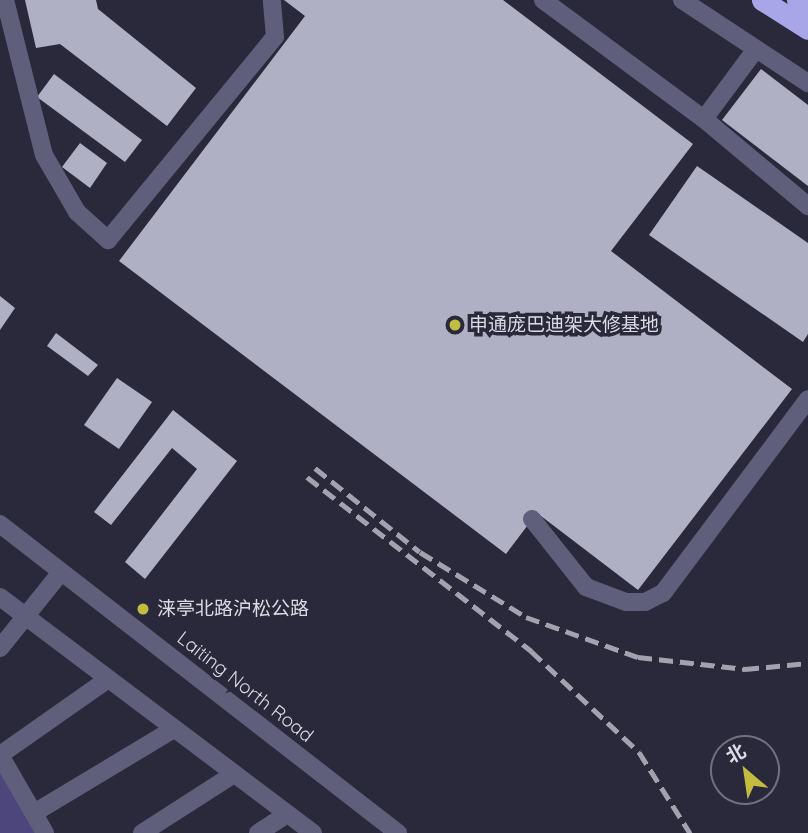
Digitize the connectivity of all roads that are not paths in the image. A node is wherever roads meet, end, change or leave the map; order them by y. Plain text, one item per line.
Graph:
1 (5, 0) edge
2 (272, 0) edge
3 (542, 0) edge
4 (682, 0) edge
5 (762, 0) edge
6 (797, 0) edge
7 (808, 7) edge
8 (808, 29) edge
9 (756, 49) junction
10 (808, 83) edge
11 (704, 119) junction
12 (808, 206) edge
13 (808, 399) edge
14 (532, 519) dead end
15 (0, 524) edge
16 (61, 572) junction
17 (0, 597) edge
18 (25, 617) junction
19 (0, 648) edge
20 (108, 679) junction
21 (174, 729) junction
22 (0, 755) edge
23 (234, 774) junction
24 (34, 813) junction
25 (287, 814) junction
26 (45, 833) edge
27 (142, 833) edge
28 (258, 833) edge
29 (313, 833) edge
30 (398, 833) edge

1 - 2 street
3 - 11 street
4 - 9 street
5 - 8 highway
6 - 7 highway
9 - 10 street
9 - 11 street
11 - 12 street
13 - 14 street
15 - 16 street, Laiting North Road
16 - 18 street
16 - 30 street, Laiting North Road
17 - 18 street
18 - 19 street
18 - 20 street
20 - 21 street
20 - 22 street
21 - 23 street
21 - 24 street
22 - 24 street
23 - 25 street
23 - 27 street
24 - 26 street
25 - 28 street
25 - 29 street

